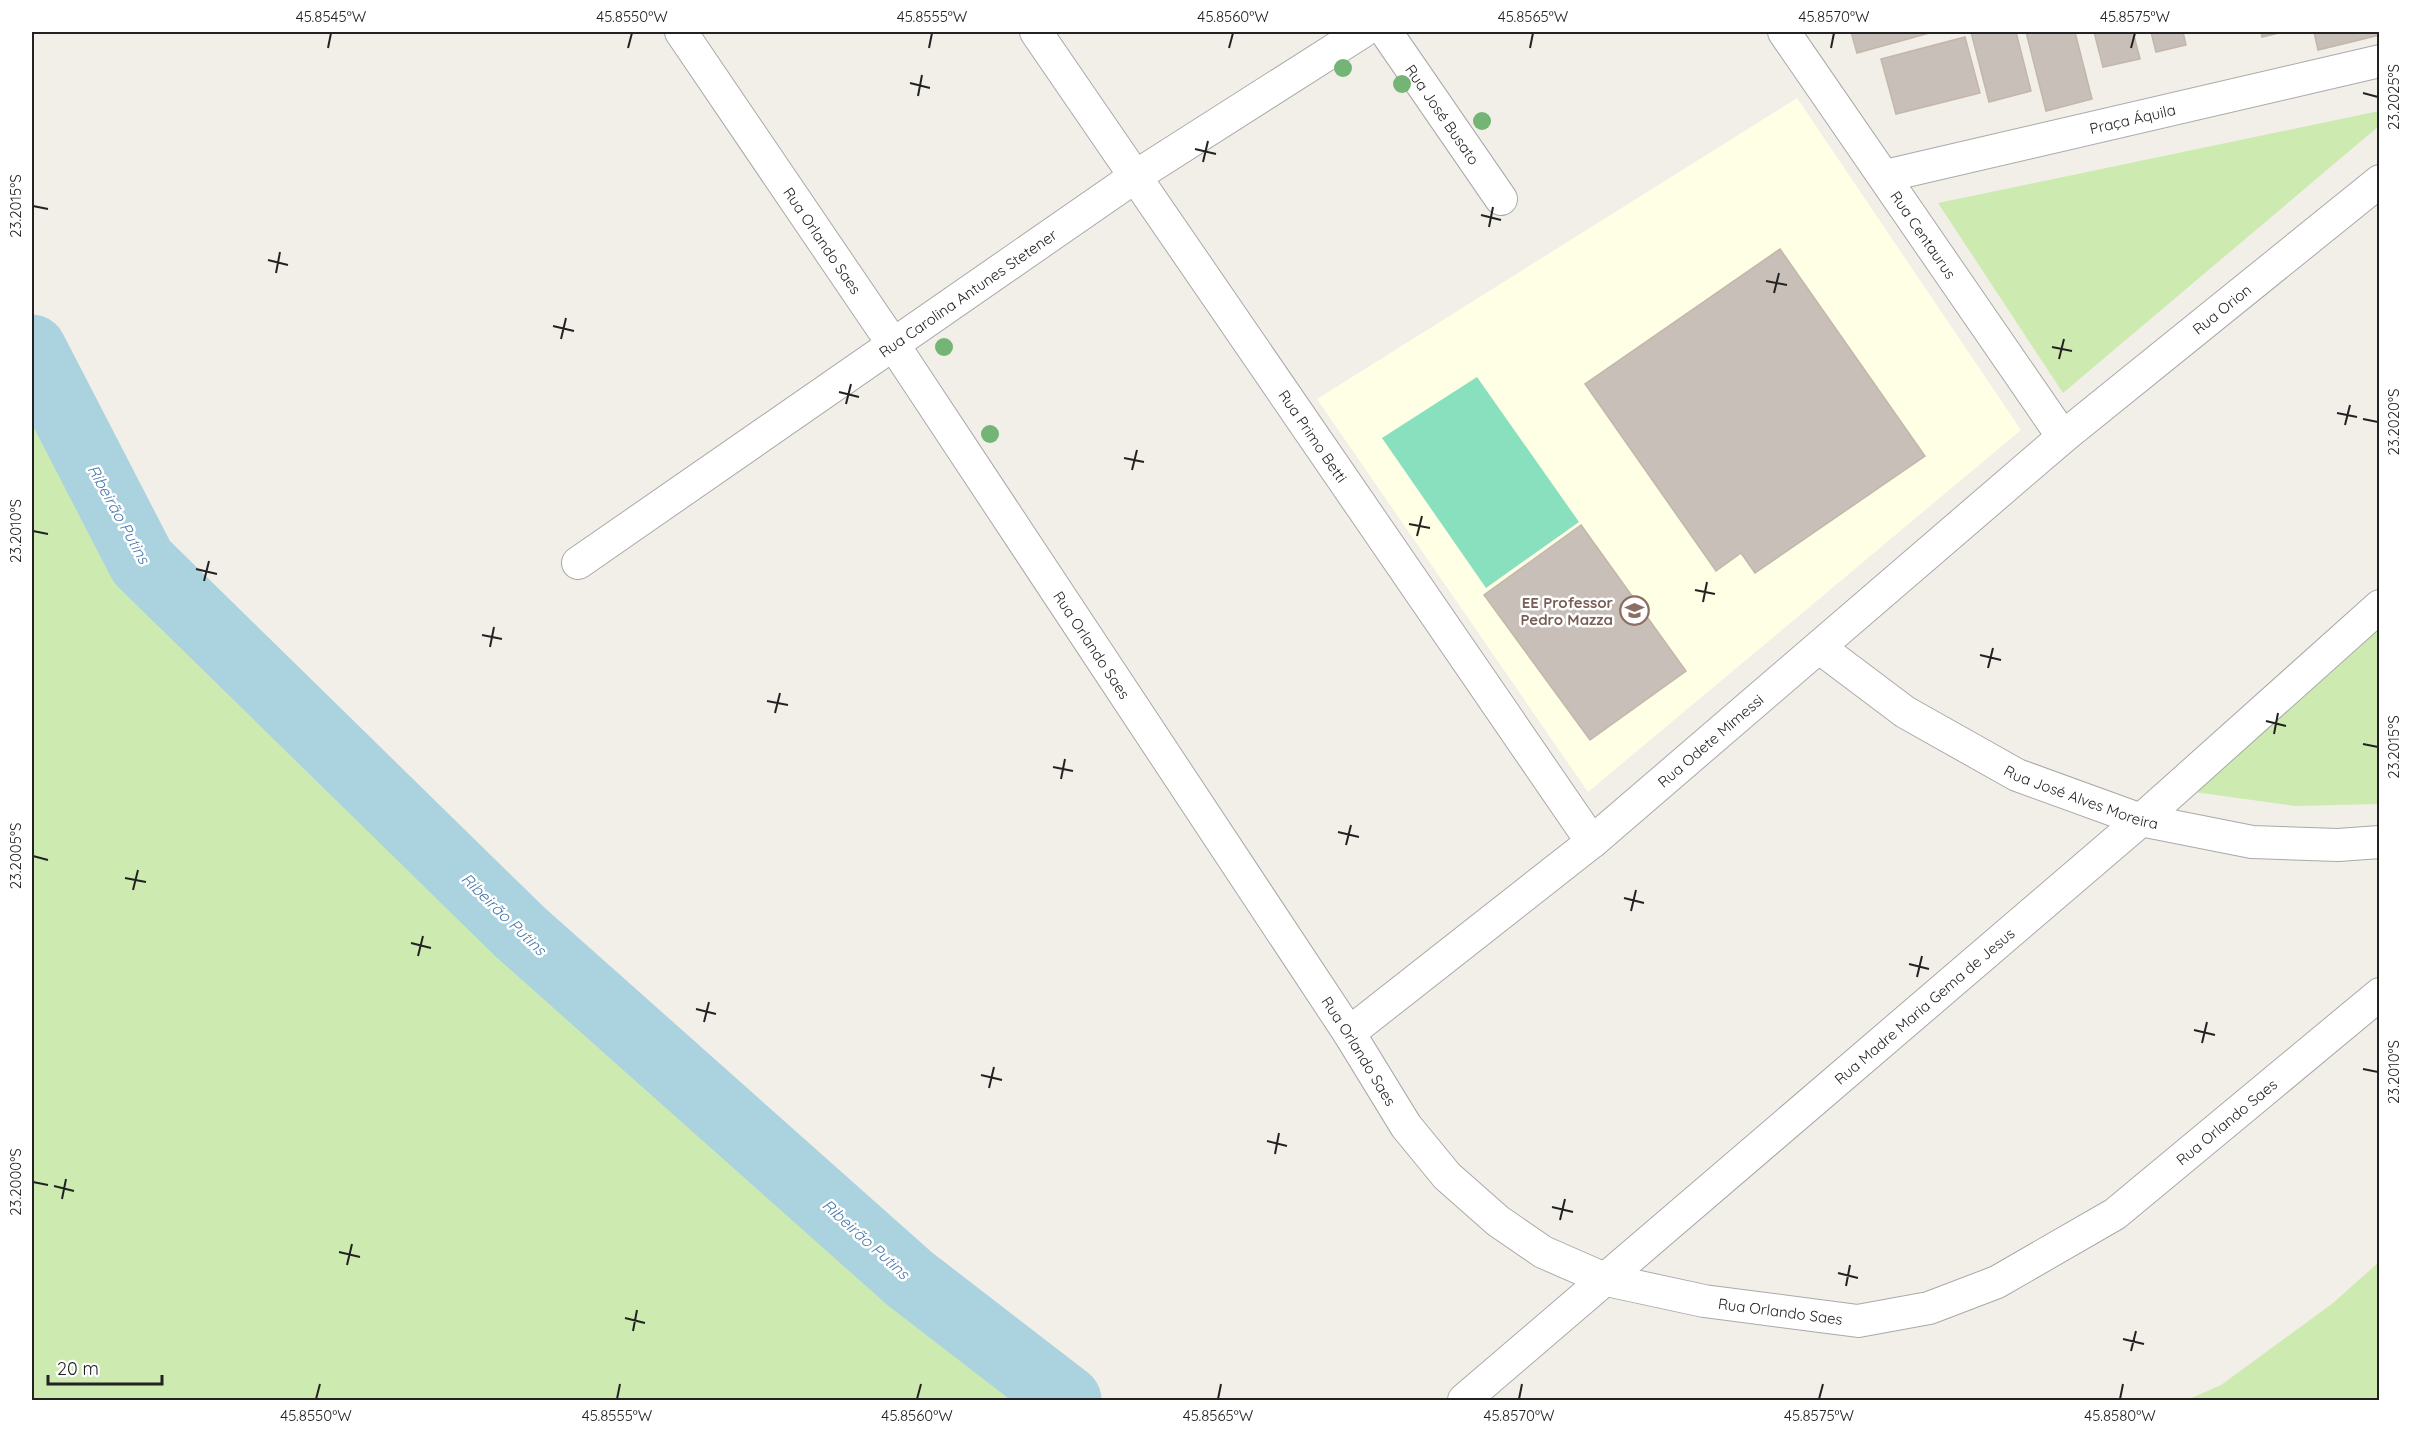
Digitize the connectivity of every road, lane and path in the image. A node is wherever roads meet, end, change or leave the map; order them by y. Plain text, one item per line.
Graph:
1 (681, 32) edge
2 (1035, 32) edge
3 (1362, 32) edge
4 (1386, 32) edge
5 (1784, 32) edge
6 (2379, 61) edge
7 (1136, 176) junction
8 (1885, 176) junction
9 (2379, 181) edge
10 (1500, 199) dead end
11 (894, 344) junction
12 (2062, 437) junction
13 (578, 563) dead end
14 (2379, 606) edge
15 (1820, 648) junction
16 (2141, 820) junction
17 (1592, 842) junction
18 (2379, 842) edge
19 (2379, 994) edge
20 (1349, 1033) junction
21 (1607, 1280) junction
22 (1464, 1401) edge

1 - 11 street, Rua Orlando Saes
2 - 7 street, Rua Primo Betti
3 - 7 street, Rua Carolina Antunes Stetener
4 - 10 street, Rua José Busato
5 - 8 street, Rua Centaurus
6 - 8 street, Praça Áquila
7 - 11 street, Rua Carolina Antunes Stetener
7 - 17 street, Rua Primo Betti
8 - 12 street, Rua Centaurus
9 - 12 street, Rua Orion
11 - 13 street, Rua Carolina Antunes Stetener
11 - 20 street, Rua Orlando Saes
12 - 15 street, Rua Odete Mimessi
14 - 16 street, Rua Madre Maria Gema de Jesus
15 - 16 street, Rua José Alves Moreira
15 - 17 street, Rua Odete Mimessi
16 - 18 street, Rua José Alves Moreira
16 - 21 street, Rua Madre Maria Gema de Jesus
17 - 20 street, Rua Odete Mimessi
19 - 21 street, Rua Orlando Saes
20 - 21 street, Rua Orlando Saes
21 - 22 street, Rua Madre Maria Gema de Jesus

